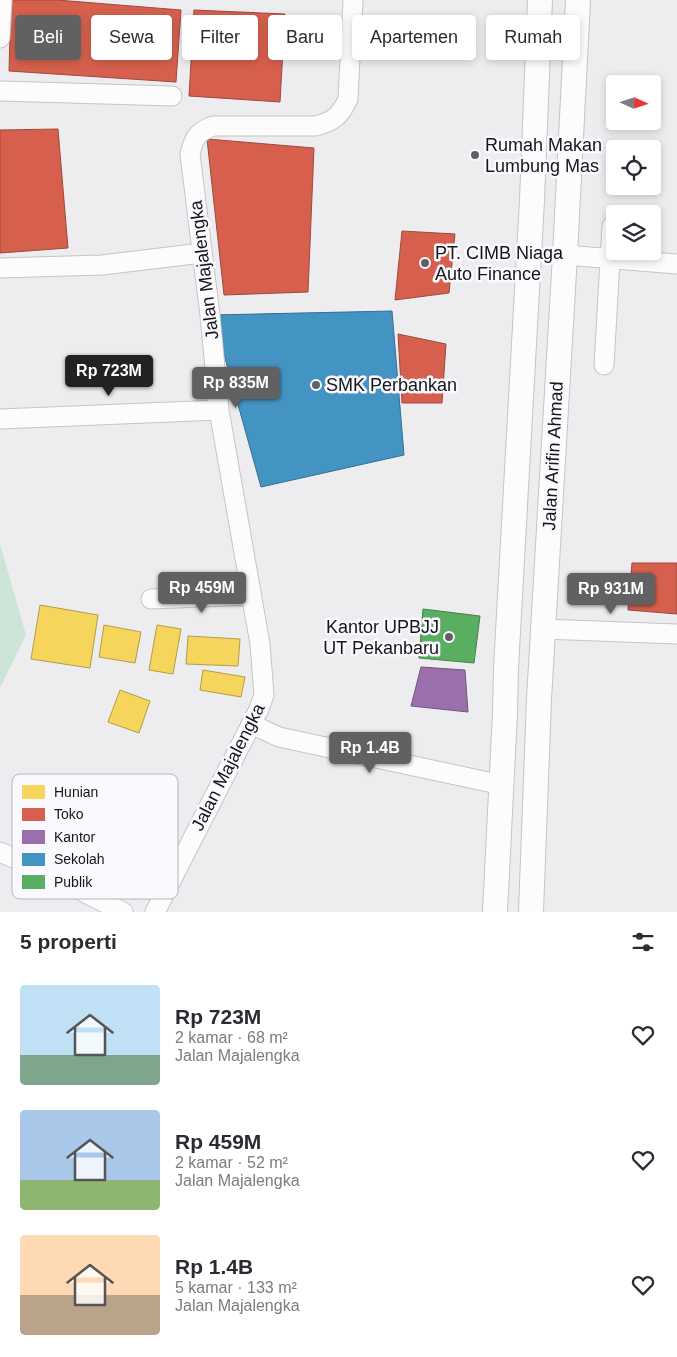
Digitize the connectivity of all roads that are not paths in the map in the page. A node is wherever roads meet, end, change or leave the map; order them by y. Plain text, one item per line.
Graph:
1 (2, 0) edge
2 (353, 0) edge
3 (540, 0) edge
4 (578, 0) edge
5 (0, 38) edge
6 (0, 91) edge
7 (172, 96) dead end
8 (202, 252) junction
9 (565, 255) junction
10 (606, 259) edge
11 (610, 260) edge
12 (623, 260) edge
13 (677, 264) edge
14 (0, 268) edge
15 (604, 365) dead end
16 (219, 410) junction
17 (0, 418) edge
18 (251, 595) junction
19 (151, 599) dead end
20 (543, 629) junction
21 (677, 634) edge
22 (251, 724) junction
23 (502, 784) junction
24 (0, 852) edge
25 (12, 858) edge
26 (178, 867) edge
27 (497, 880) junction
28 (532, 882) junction
29 (97, 899) edge
30 (162, 899) edge
31 (123, 912) edge
32 (155, 912) edge
33 (496, 912) edge
34 (531, 912) edge

1 - 5 street
2 - 8 street, Jalan Majalengka
3 - 23 main road, Jalan Arifin Ahmad
4 - 9 main road, Jalan Arifin Ahmad
6 - 7 street
8 - 14 street
8 - 16 street, Jalan Majalengka
9 - 10 street
9 - 20 main road, Jalan Arifin Ahmad
11 - 15 street
12 - 13 street
16 - 17 street
16 - 18 street, Jalan Majalengka
18 - 19 street
18 - 22 street, Jalan Majalengka
20 - 21 street
20 - 28 main road, Jalan Arifin Ahmad
22 - 23 street
22 - 26 street, Jalan Majalengka
23 - 27 main road, Jalan Arifin Ahmad
24 - 25 street
27 - 28 main road
27 - 33 main road, Jalan Arifin Ahmad
28 - 34 main road, Jalan Arifin Ahmad
29 - 31 street
30 - 32 street, Jalan Majalengka

